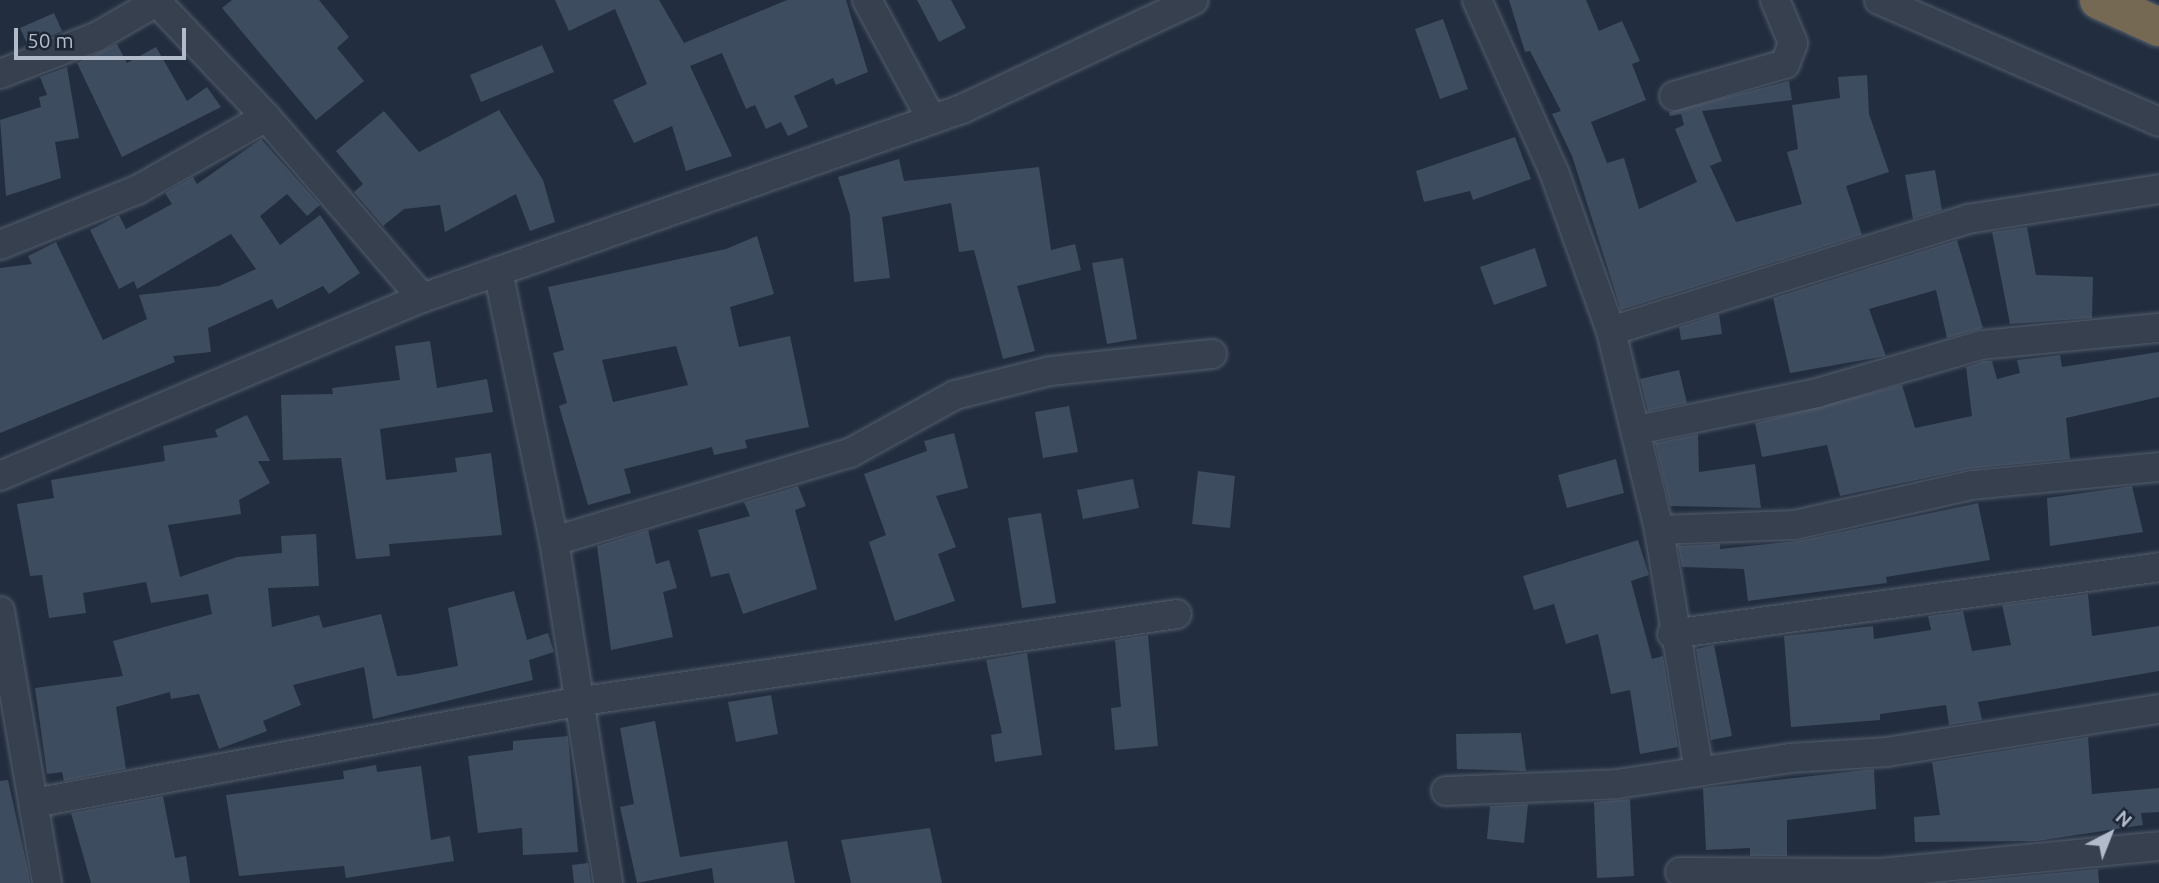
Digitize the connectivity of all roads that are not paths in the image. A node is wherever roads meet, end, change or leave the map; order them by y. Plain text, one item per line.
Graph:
1 (867, 0) edge
2 (1194, 0) edge
3 (1477, 0) edge
4 (1775, 0) edge
5 (1879, 0) edge
6 (2099, 0) edge
7 (157, 1) edge
8 (2159, 27) edge
9 (0, 74) edge
10 (1674, 96) dead end
11 (266, 117) junction
12 (932, 120) junction
13 (2159, 122) edge
14 (2159, 189) edge
15 (0, 245) edge
16 (498, 271) junction
17 (422, 298) junction
18 (2159, 328) edge
19 (1611, 331) junction
20 (1212, 354) dead end
21 (1637, 430) junction
22 (2159, 467) edge
23 (0, 476) edge
24 (1659, 530) junction
25 (554, 541) junction
26 (2159, 566) edge
27 (0, 611) edge
28 (1177, 614) dead end
29 (1672, 634) junction
30 (6, 670) edge
31 (576, 702) junction
32 (2159, 709) edge
33 (1699, 772) junction
34 (1446, 791) dead end
35 (34, 803) junction
36 (2159, 846) edge
37 (1680, 872) dead end
38 (1880, 878) edge
39 (47, 883) edge
40 (608, 883) edge

1 - 12 street
2 - 12 street
3 - 19 street
4 - 10 street
5 - 13 street
6 - 8 highway
7 - 9 street
7 - 11 street
11 - 15 street
11 - 17 street
12 - 16 street
14 - 19 street
16 - 17 street
16 - 25 street
17 - 23 street
18 - 21 street
19 - 21 street
20 - 25 street
21 - 24 street
22 - 24 street
24 - 29 street
25 - 31 street
26 - 29 street
27 - 30 street
28 - 31 street
29 - 33 street
30 - 35 street
31 - 35 street
31 - 40 street
32 - 33 street
33 - 34 street
35 - 39 street
36 - 38 street
37 - 38 street

